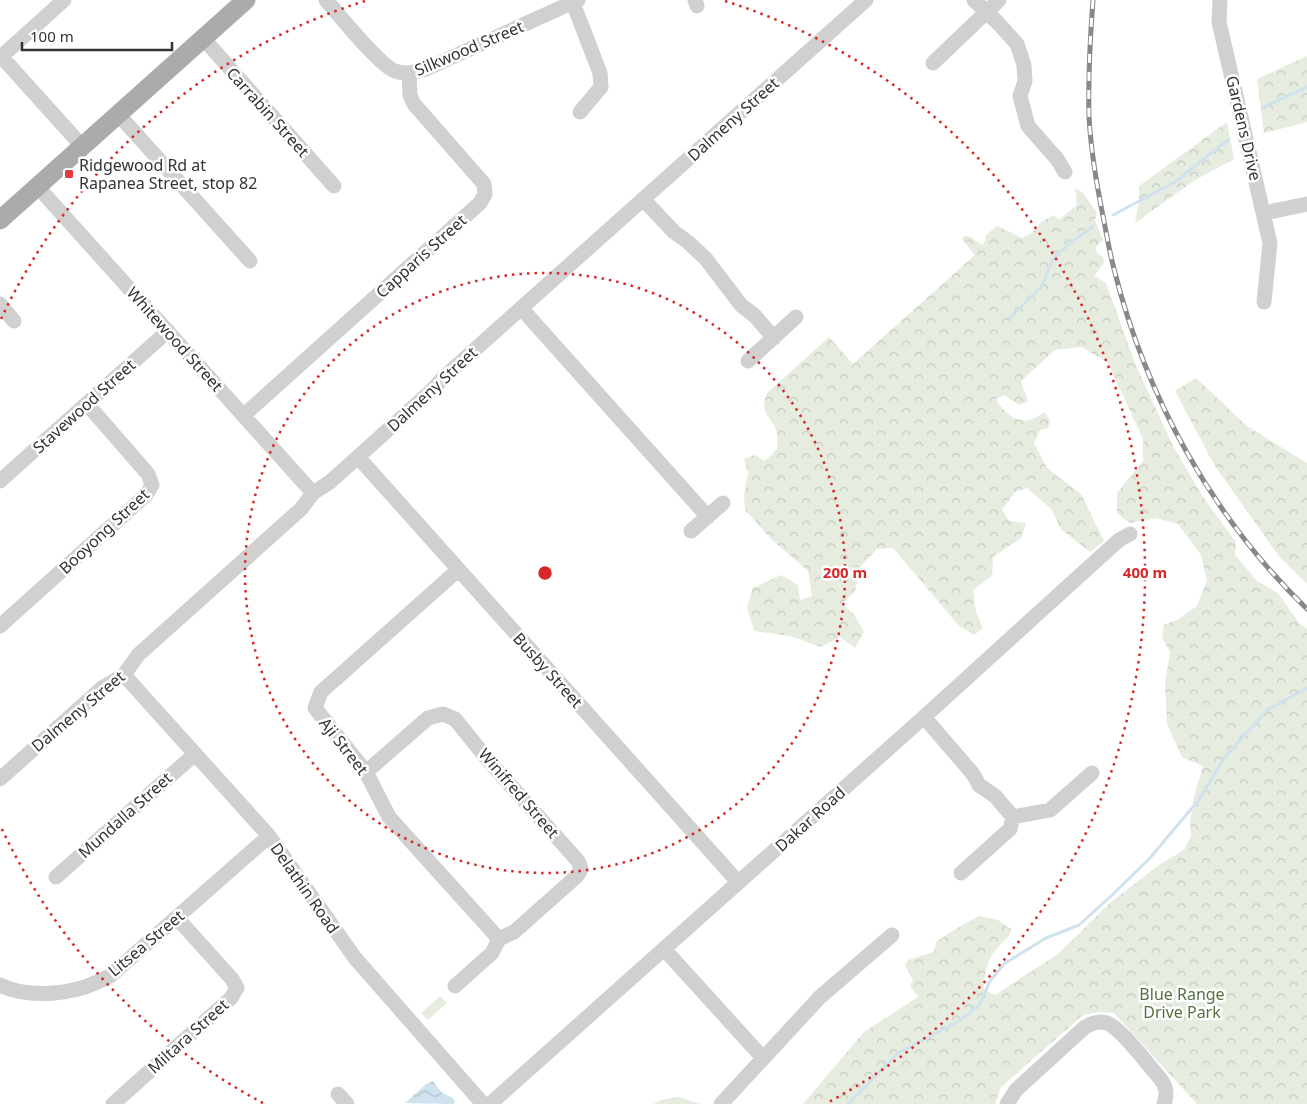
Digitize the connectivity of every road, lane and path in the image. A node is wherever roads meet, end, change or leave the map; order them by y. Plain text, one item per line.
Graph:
1 (64, 0) edge
2 (246, 0) edge
3 (326, 0) edge
4 (866, 0) edge
5 (974, 0) edge
6 (999, 0) edge
7 (1220, 0) edge
8 (576, 1) edge
9 (986, 11) junction
10 (203, 38) junction
11 (1, 56) edge
12 (933, 63) dead end
13 (409, 74) junction
14 (580, 112) dead end
15 (118, 114) junction
16 (82, 146) junction
17 (1065, 172) dead end
18 (38, 186) junction
19 (334, 186) dead end
20 (643, 199) junction
21 (1307, 204) edge
22 (1264, 213) junction
23 (2, 214) edge
24 (250, 262) dead end
25 (1264, 302) dead end
26 (0, 304) edge
27 (521, 308) junction
28 (796, 317) dead end
29 (14, 321) dead end
30 (168, 331) junction
31 (774, 338) junction
32 (748, 360) dead end
33 (87, 404) junction
34 (244, 415) junction
35 (358, 457) junction
36 (0, 481) edge
37 (313, 493) junction
38 (724, 503) dead end
39 (708, 517) junction
40 (691, 532) dead end
41 (1130, 534) dead end
42 (458, 570) junction
43 (0, 626) edge
44 (124, 675) junction
45 (924, 718) junction
46 (194, 754) junction
47 (366, 772) junction
48 (1092, 773) dead end
49 (0, 779) edge
50 (1013, 817) junction
51 (269, 836) junction
52 (961, 873) dead end
53 (56, 877) dead end
54 (738, 882) junction
55 (177, 918) junction
56 (892, 935) dead end
57 (499, 939) junction
58 (664, 948) junction
59 (0, 985) edge
60 (455, 986) dead end
61 (763, 1058) junction
62 (113, 1104) edge
63 (484, 1104) edge
64 (490, 1104) edge
65 (721, 1104) edge
66 (1007, 1104) edge
67 (1164, 1104) edge

1 - 11 street
2 - 10 main road
3 - 13 street, Silkwood Street
4 - 20 street, Dalmeny Street
5 - 9 street
6 - 9 street
7 - 22 street, Gardens Drive
8 - 13 street, Silkwood Street
8 - 14 street
9 - 12 street
9 - 17 street
10 - 15 main road
10 - 19 street, Carrabin Street
11 - 16 street
13 - 34 street, Capparis Street
15 - 16 main road
15 - 24 street
16 - 18 main road
18 - 23 main road
18 - 30 street, Whitewood Street
20 - 27 street, Dalmeny Street
20 - 31 street
21 - 22 street
22 - 25 street, Gardens Drive
26 - 29 street
27 - 35 street, Dalmeny Street
27 - 39 street
28 - 31 street
30 - 33 street, Stavewood Street
30 - 34 street, Whitewood Street
31 - 32 street
33 - 36 street, Stavewood Street
33 - 43 street, Booyong Street
34 - 37 street, Whitewood Street
35 - 37 street, Dalmeny Street
35 - 42 street, Busby Street
37 - 44 street, Dalmeny Street
38 - 39 street
39 - 40 street
41 - 45 street, Dakar Road
42 - 47 street, Aji Street
42 - 54 street, Busby Street
44 - 46 street, Delathin Road
44 - 49 street, Dalmeny Street
45 - 50 street
45 - 54 street, Dakar Road
46 - 51 street, Delathin Road
46 - 53 street, Mundalla Street
47 - 57 street, Aji Street
47 - 57 street, Winifred Street
48 - 50 street
50 - 52 street
51 - 55 street, Litsea Street
51 - 63 street, Delathin Road
54 - 58 street, Dakar Road
55 - 59 street, Litsea Street
55 - 62 street, Miltara Street
56 - 61 street
57 - 60 street
58 - 61 street
58 - 64 street, Dakar Road
61 - 65 street
66 - 67 street

